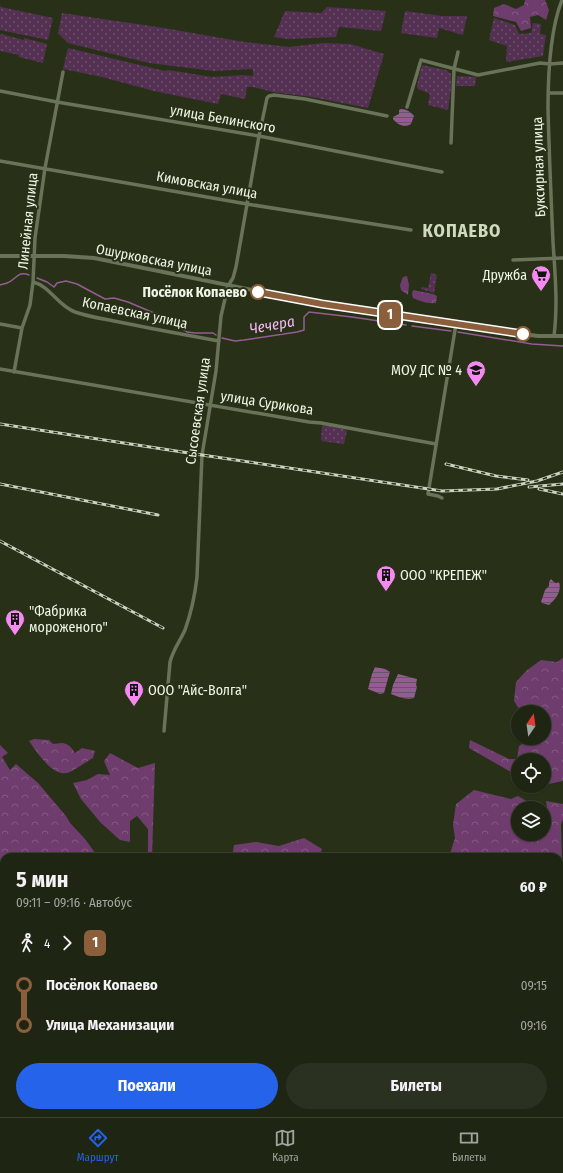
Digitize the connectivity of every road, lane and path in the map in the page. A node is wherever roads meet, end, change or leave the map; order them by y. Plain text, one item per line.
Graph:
1 (562, 0) edge
2 (458, 52) dead end
3 (563, 63) edge
4 (550, 64) junction
5 (454, 69) junction
6 (63, 72) dead end
7 (0, 91) edge
8 (548, 93) junction
9 (563, 93) edge
10 (57, 102) junction
11 (407, 108) dead end
12 (387, 116) dead end
13 (259, 136) junction
14 (451, 143) dead end
15 (0, 161) edge
16 (45, 168) junction
17 (442, 172) dead end
18 (247, 204) junction
19 (411, 230) dead end
20 (0, 256) edge
21 (34, 256) junction
22 (554, 258) junction
23 (563, 258) edge
24 (513, 260) dead end
25 (33, 282) junction
26 (228, 286) junction
27 (0, 324) edge
28 (456, 324) junction
29 (22, 328) junction
30 (554, 336) junction
31 (563, 336) edge
32 (219, 341) junction
33 (0, 369) edge
34 (14, 372) junction
35 (210, 405) junction
36 (436, 444) junction
37 (442, 498) dead end
38 (164, 731) dead end

1 - 4 street, Буксирная улица
2 - 5 street
3 - 4 street
4 - 5 street
4 - 8 street, Буксирная улица
5 - 11 street
5 - 14 street
6 - 10 street, Линейная улица
7 - 10 street, улица Белинского
8 - 9 street
8 - 22 street, Буксирная улица
10 - 13 street, улица Белинского
10 - 16 street, Линейная улица
12 - 13 street, Сысоевская улица
13 - 17 street, улица Белинского
13 - 18 street, Сысоевская улица
15 - 16 street, Кимовская улица
16 - 18 street, Кимовская улица
16 - 21 street, Линейная улица
18 - 19 street, Кимовская улица
18 - 26 street, Сысоевская улица
20 - 21 street, Ошурковская улица
21 - 25 street, Линейная улица
21 - 26 street, Ошурковская улица
22 - 23 street
22 - 24 street
22 - 30 street, Буксирная улица
25 - 29 street, Линейная улица
25 - 32 street, Копаевская улица
26 - 28 street, Ошурковская улица
26 - 32 street, Сысоевская улица
27 - 29 street
28 - 30 street, Ошурковская улица
28 - 36 street
29 - 34 street, Линейная улица
30 - 31 street, Ошурковская улица
32 - 35 street, Сысоевская улица
33 - 34 street, улица Сурикова
34 - 35 street, улица Сурикова
35 - 36 street, улица Сурикова
35 - 38 street, Сысоевская улица
36 - 37 street

